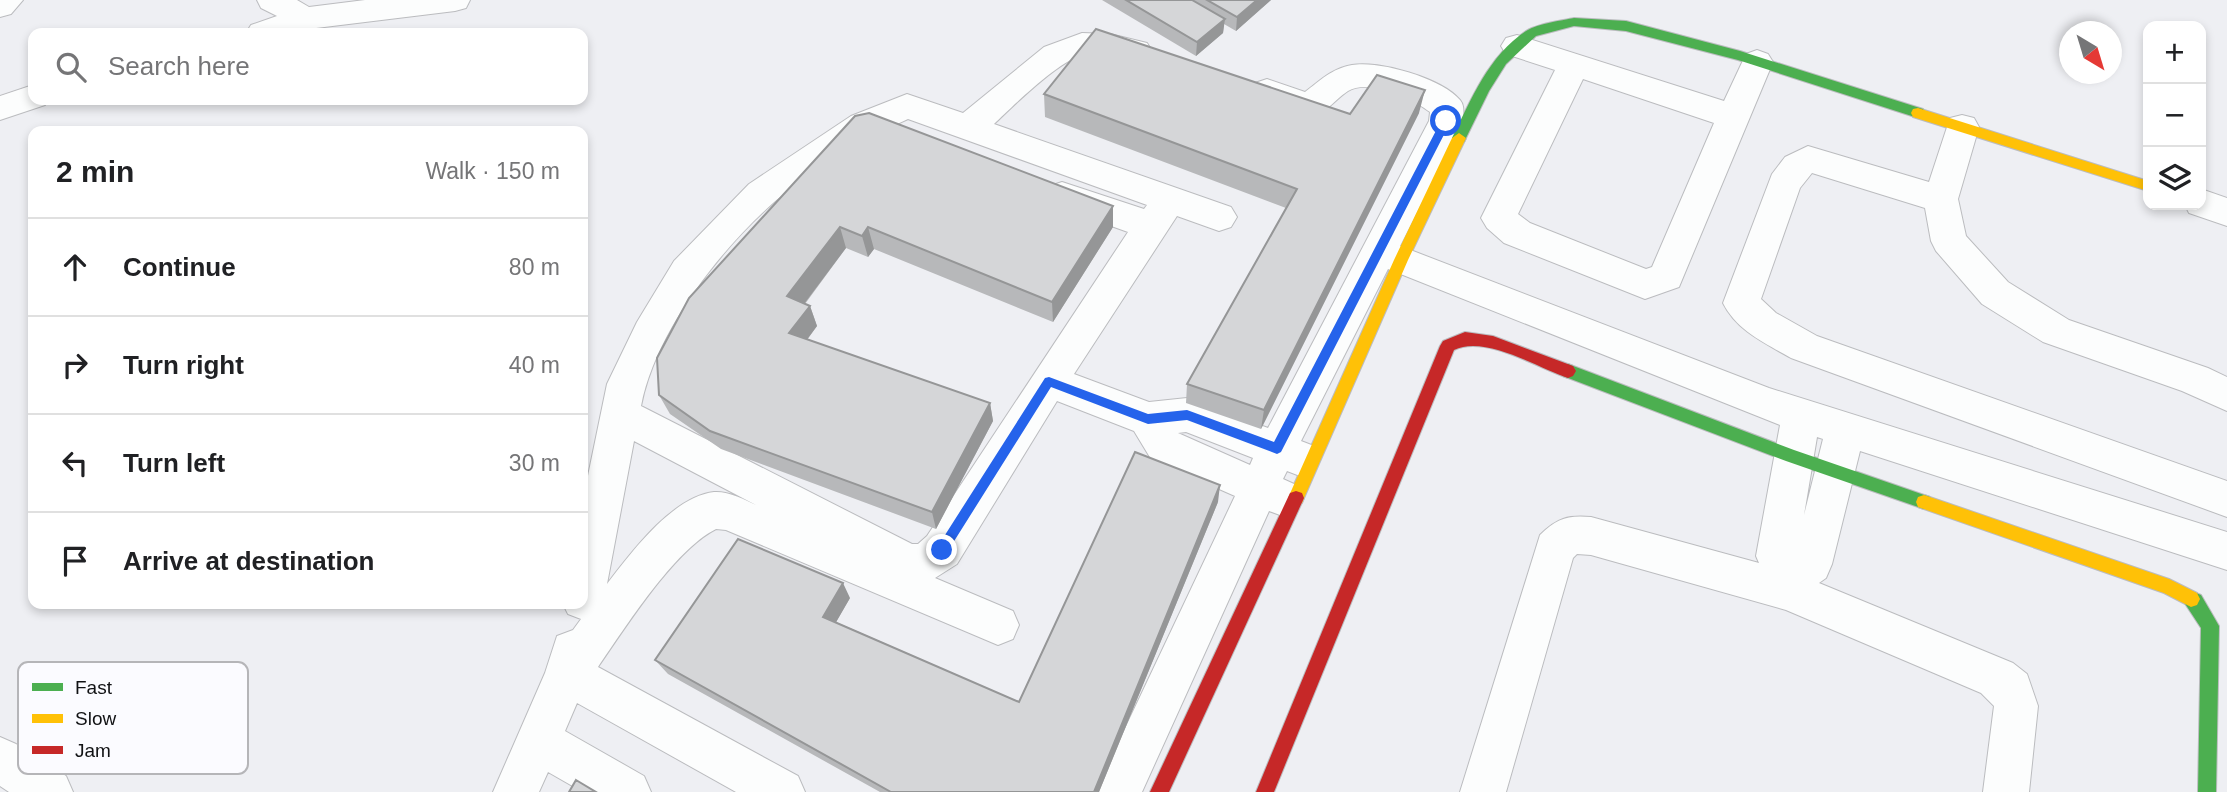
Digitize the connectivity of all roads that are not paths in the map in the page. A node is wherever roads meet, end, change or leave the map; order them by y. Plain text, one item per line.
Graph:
1 (8, 0) edge
2 (272, 0) edge
3 (456, 0) edge
4 (371, 5) edge
5 (0, 6) edge
6 (305, 18) junction
7 (276, 28) edge
8 (1517, 46) junction
9 (1167, 58) edge
10 (1757, 62) junction
11 (1574, 64) junction
12 (1240, 82) edge
13 (28, 99) edge
14 (0, 108) edge
15 (1734, 117) junction
16 (863, 125) junction
17 (1962, 127) junction
18 (968, 128) junction
19 (902, 139) edge
20 (994, 171) edge
21 (2143, 184) edge
22 (1941, 199) junction
23 (2206, 205) edge
24 (2227, 212) edge
25 (1160, 213) junction
26 (1219, 217) dead end
27 (1401, 260) junction
28 (1049, 381) junction
29 (2227, 395) edge
30 (622, 415) junction
31 (1801, 415) junction
32 (1148, 419) junction
33 (1844, 429) junction
34 (1294, 456) junction
35 (1792, 456) junction
36 (1837, 471) junction
37 (1276, 495) junction
38 (2227, 499) edge
39 (2227, 551) edge
40 (588, 574) edge
41 (1791, 585) junction
42 (581, 609) edge
43 (999, 625) dead end
44 (567, 674) junction
45 (538, 741) junction
46 (0, 760) edge
47 (18, 772) edge
48 (22, 774) edge
49 (50, 792) edge
50 (516, 792) edge
51 (628, 792) edge
52 (782, 792) edge
53 (1118, 792) edge
54 (1159, 792) edge
55 (1265, 792) edge
56 (1483, 792) edge
57 (2006, 792) edge
58 (2207, 792) edge

1 - 5 street
2 - 6 street
3 - 4 street
4 - 6 street
6 - 7 street
8 - 10 street
8 - 11 street
8 - 27 street
9 - 18 street
10 - 15 street
10 - 17 street
11 - 15 street
11 - 15 street
12 - 34 street
13 - 14 street
16 - 18 street
16 - 19 street
16 - 30 street
17 - 21 street
17 - 22 street
18 - 25 street
20 - 25 street
22 - 29 street
22 - 38 street
23 - 24 street
25 - 26 street
25 - 28 street
27 - 31 street
27 - 34 street
28 - 30 street
28 - 32 street
30 - 40 street
31 - 33 street
31 - 35 street
32 - 34 street
32 - 37 street
33 - 36 street
33 - 39 street
34 - 37 street
35 - 36 street
35 - 41 street
35 - 55 street
36 - 41 street
36 - 58 street
37 - 53 street
37 - 54 street
41 - 56 street
41 - 57 street
42 - 44 street
43 - 44 street
44 - 45 street
44 - 52 street
45 - 50 street
45 - 51 street
46 - 47 street
48 - 49 street

